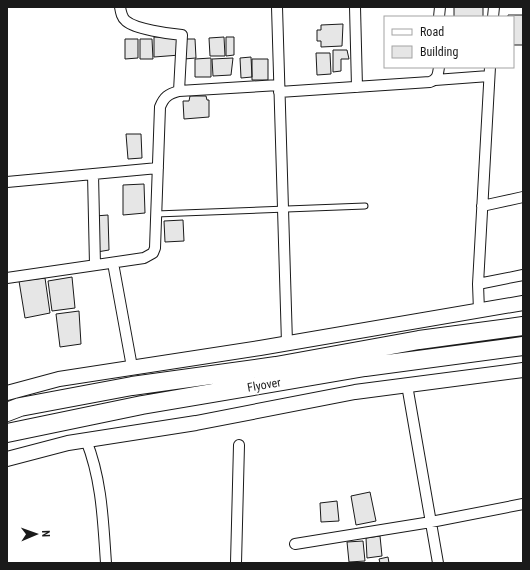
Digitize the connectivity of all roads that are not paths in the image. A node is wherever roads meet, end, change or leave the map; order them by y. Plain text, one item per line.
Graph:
1 (120, 7) edge
2 (277, 7) edge
3 (355, 7) edge
4 (438, 68) edge
5 (490, 72) edge
6 (435, 80) junction
7 (357, 87) junction
8 (279, 88) junction
9 (179, 91) junction
10 (158, 168) junction
11 (93, 174) junction
12 (7, 182) edge
13 (523, 197) edge
14 (365, 206) dead end
15 (482, 206) junction
16 (283, 208) junction
17 (156, 214) junction
18 (113, 263) junction
19 (95, 265) junction
20 (523, 275) edge
21 (7, 278) edge
22 (478, 284) junction
23 (523, 303) edge
24 (479, 311) junction
25 (523, 326) edge
26 (287, 343) junction
27 (523, 346) edge
28 (132, 367) junction
29 (523, 370) edge
30 (407, 385) junction
31 (7, 393) edge
32 (7, 412) edge
33 (7, 433) edge
34 (86, 440) junction
35 (239, 445) dead end
36 (7, 459) edge
37 (523, 504) edge
38 (431, 522) junction
39 (295, 544) dead end
40 (106, 563) edge
41 (236, 563) edge
42 (438, 563) edge

1 - 9 street
2 - 8 street
3 - 7 street
4 - 6 street
5 - 6 street
5 - 15 street
6 - 7 street
7 - 8 street
8 - 9 street
8 - 16 street
9 - 10 street
10 - 11 street
10 - 17 street
11 - 12 street
11 - 19 street
13 - 15 street
14 - 16 lane
15 - 22 street
16 - 17 lane
16 - 26 street
17 - 18 street
18 - 19 street
18 - 28 street
19 - 21 street
20 - 22 street
22 - 24 street
23 - 24 main road
24 - 26 main road
25 - 32 highway, Flyover
26 - 28 main road
27 - 33 highway, Flyover
28 - 31 main road
29 - 30 main road
30 - 34 main road
30 - 38 street
34 - 36 main road
34 - 40 street
35 - 41 street
37 - 38 street
38 - 39 street
38 - 42 street

